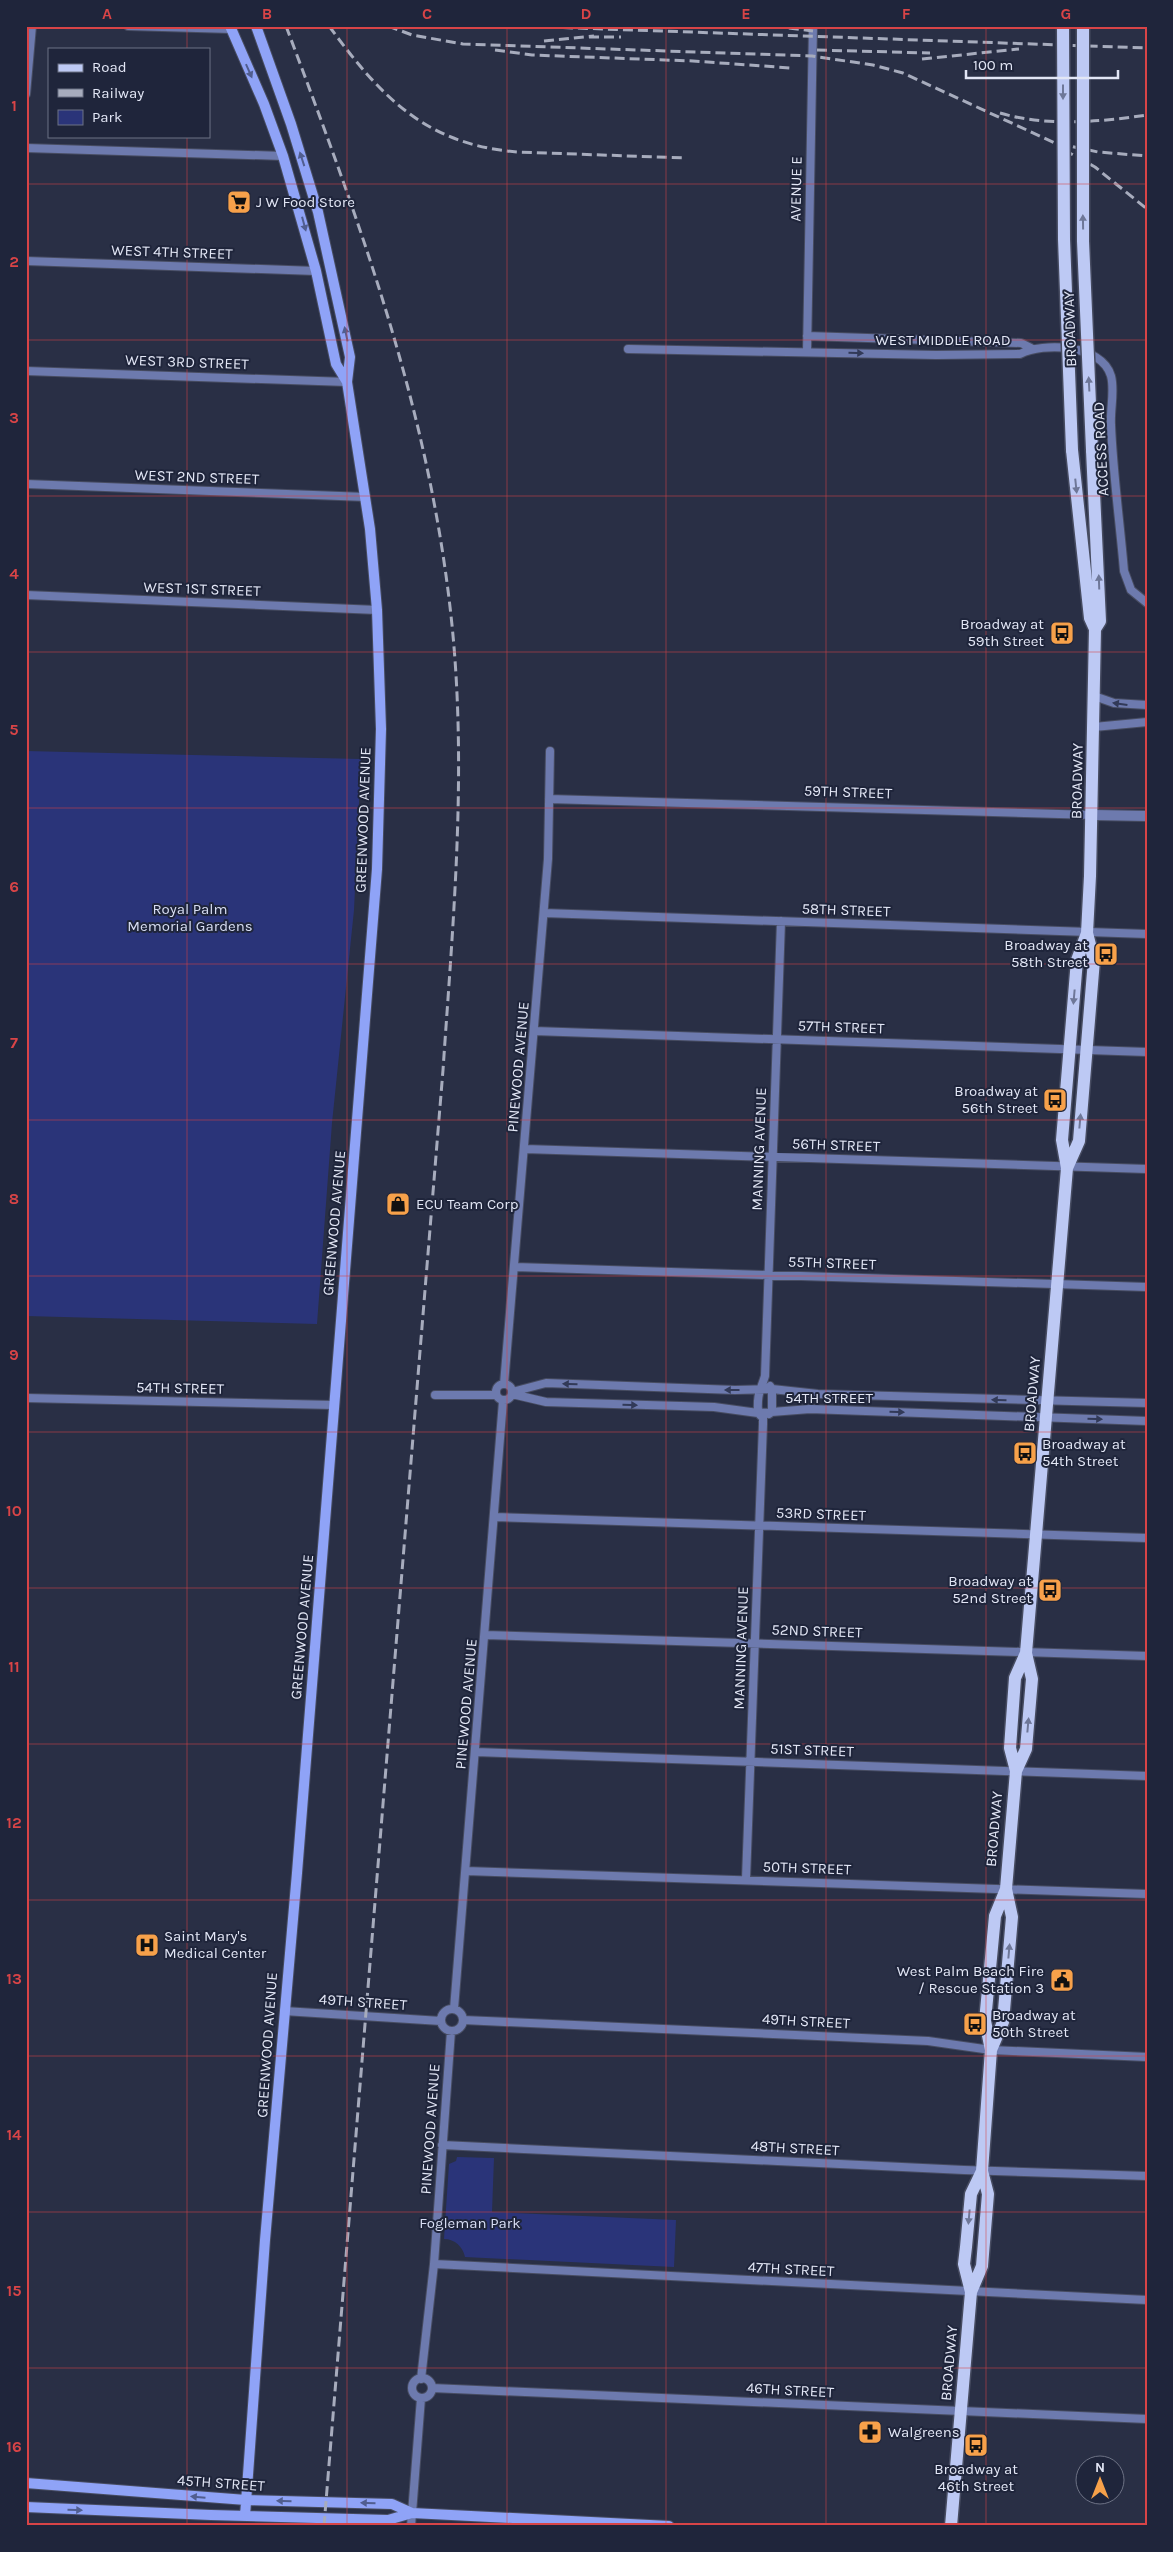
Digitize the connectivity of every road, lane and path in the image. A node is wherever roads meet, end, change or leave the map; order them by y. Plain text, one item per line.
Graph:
1 (32, 26) edge
2 (128, 26) edge
3 (256, 26) edge
4 (813, 26) edge
5 (1064, 26) edge
6 (1083, 26) edge
7 (230, 28) edge
8 (26, 94) edge
9 (26, 148) edge
10 (284, 156) junction
11 (26, 260) edge
12 (316, 271) junction
13 (807, 336) junction
14 (1031, 348) junction
15 (628, 350) dead end
16 (807, 352) junction
17 (26, 371) edge
18 (347, 382) junction
19 (26, 484) edge
20 (366, 497) junction
21 (26, 596) edge
22 (1147, 603) edge
23 (377, 610) junction
24 (1095, 629) junction
25 (1094, 696) junction
26 (1147, 705) edge
27 (1147, 722) edge
28 (1094, 727) junction
29 (550, 751) dead end
30 (549, 798) junction
31 (1093, 815) junction
32 (1147, 816) edge
33 (544, 913) junction
34 (781, 921) junction
35 (1087, 933) junction
36 (1147, 934) edge
37 (534, 1031) junction
38 (776, 1039) junction
39 (1070, 1050) junction
40 (1086, 1051) junction
41 (1147, 1052) edge
42 (525, 1149) junction
43 (772, 1156) junction
44 (1067, 1168) junction
45 (1147, 1169) edge
46 (515, 1267) junction
47 (768, 1274) junction
48 (1057, 1285) junction
49 (1147, 1287) edge
50 (765, 1379) junction
51 (504, 1384) junction
52 (758, 1388) junction
53 (772, 1389) junction
54 (512, 1393) junction
55 (435, 1396) dead end
56 (26, 1398) edge
57 (500, 1398) junction
58 (1048, 1401) junction
59 (1147, 1403) edge
60 (334, 1405) junction
61 (772, 1412) junction
62 (760, 1415) junction
63 (1046, 1417) junction
64 (1147, 1421) edge
65 (495, 1517) junction
66 (759, 1525) junction
67 (1036, 1536) junction
68 (1147, 1538) edge
69 (486, 1635) junction
70 (755, 1643) junction
71 (1026, 1653) junction
72 (1147, 1656) edge
73 (476, 1752) junction
74 (751, 1762) junction
75 (1016, 1771) junction
76 (1147, 1776) edge
77 (466, 1871) junction
78 (746, 1879) junction
79 (1006, 1889) junction
80 (1147, 1894) edge
81 (454, 2009) junction
82 (284, 2011) junction
83 (463, 2020) junction
84 (441, 2021) junction
85 (451, 2030) junction
86 (991, 2050) junction
87 (1147, 2057) edge
88 (442, 2145) junction
89 (982, 2171) junction
90 (1147, 2176) edge
91 (434, 2264) junction
92 (971, 2292) junction
93 (1147, 2300) edge
94 (421, 2379) junction
95 (432, 2388) junction
96 (420, 2398) junction
97 (961, 2412) junction
98 (1147, 2419) edge
99 (26, 2483) edge
100 (246, 2500) junction
101 (26, 2506) edge
102 (412, 2513) junction
103 (245, 2521) edge
104 (411, 2526) edge
105 (669, 2526) edge
106 (951, 2526) edge

1 - 8 street
2 - 7 street
18 -> 3 main road
4 - 13 street, AVENUE E
5 -> 24 main road, BROADWAY, bridge
24 -> 6 main road, BROADWAY, bridge
7 -> 10 main road
9 - 10 street
10 -> 12 main road
11 - 12 street, WEST 4TH STREET
12 - 18 main road
13 - 14 street, WEST MIDDLE ROAD
13 - 16 street, AVENUE E
16 -> 14 street, WEST MIDDLE ROAD
14 - 22 street, ACCESS ROAD
15 - 16 street, WEST MIDDLE ROAD
17 - 18 street, WEST 3RD STREET
18 - 20 main road, GREENWOOD AVENUE
19 - 20 street, WEST 2ND STREET
20 - 23 main road, GREENWOOD AVENUE
21 - 23 street, WEST 1ST STREET
23 - 60 main road, GREENWOOD AVENUE
24 - 25 main road, BROADWAY
26 -> 25 street
25 - 28 main road, BROADWAY
27 - 28 street
28 - 31 main road, BROADWAY
29 - 30 street, PINEWOOD AVENUE
30 - 31 street, 59TH STREET
30 - 33 street, PINEWOOD AVENUE
31 - 32 street, 59TH STREET
31 - 35 main road, BROADWAY
33 - 34 street, 58TH STREET
33 - 37 street, PINEWOOD AVENUE
34 - 35 street, 58TH STREET
34 - 38 street, MANNING AVENUE
35 - 36 street, 58TH STREET
35 -> 39 main road, BROADWAY
35 - 40 main road, BROADWAY
37 - 38 street, 57TH STREET
37 - 42 street, PINEWOOD AVENUE
38 - 39 street, 57TH STREET
38 - 43 street, MANNING AVENUE
39 - 40 street, 57TH STREET
39 - 44 main road, BROADWAY
40 - 41 street, 57TH STREET
44 -> 40 main road, BROADWAY
42 - 43 street, 56TH STREET
42 - 46 street, PINEWOOD AVENUE
43 - 44 street, 56TH STREET
43 - 47 street, MANNING AVENUE
44 - 45 street, 56TH STREET
44 - 48 main road, BROADWAY
46 - 47 street, 55TH STREET
46 - 51 street, PINEWOOD AVENUE
47 - 48 street, 55TH STREET
47 - 50 street, MANNING AVENUE
48 - 49 street, 55TH STREET
48 - 58 main road, BROADWAY
50 - 52 street
50 - 53 street
51 - 54 street
51 - 57 street
52 - 53 street, 54TH STREET
52 -> 54 street, 54TH STREET
52 - 62 street, MANNING AVENUE
58 -> 53 street, 54TH STREET
53 - 61 street
54 - 57 street
54 -> 62 street
55 - 57 street
56 - 60 street, 54TH STREET
57 - 65 street, PINEWOOD AVENUE
58 - 59 street, 54TH STREET
58 - 63 main road, BROADWAY
60 - 82 main road, GREENWOOD AVENUE
61 - 62 street
61 -> 63 street, 54TH STREET
62 - 66 street, MANNING AVENUE
63 -> 64 street, 54TH STREET
63 - 67 main road, BROADWAY
65 - 66 street, 53RD STREET
65 - 69 street, PINEWOOD AVENUE
66 - 67 street, 53RD STREET
66 - 70 street, MANNING AVENUE
67 - 68 street, 53RD STREET
67 - 71 main road, BROADWAY
69 - 70 street, 52ND STREET
69 - 73 street, PINEWOOD AVENUE
70 - 71 street, 52ND STREET
70 - 74 street, MANNING AVENUE
71 - 72 street, 52ND STREET
71 - 75 main road, BROADWAY
73 - 74 street, 51ST STREET
73 - 77 street, PINEWOOD AVENUE
74 - 75 street, 51ST STREET
74 - 78 street, MANNING AVENUE
75 - 76 street, 51ST STREET
75 - 79 main road, BROADWAY
77 - 78 street, 50TH STREET
77 - 81 street, PINEWOOD AVENUE
78 - 79 street, 50TH STREET
79 - 80 street, 50TH STREET
79 - 86 main road, BROADWAY
81 - 83 street
81 - 84 street
82 - 84 street, 49TH STREET
82 - 100 main road, GREENWOOD AVENUE
83 - 85 street
83 - 86 street, 49TH STREET
84 - 85 street
85 - 88 street, PINEWOOD AVENUE
86 - 87 street, 49TH STREET
86 - 89 main road, BROADWAY
88 - 89 street, 48TH STREET
88 - 91 street, PINEWOOD AVENUE
89 - 90 street, 48TH STREET
89 - 92 main road, BROADWAY
89 -> 92 main road, BROADWAY
91 - 92 street, 47TH STREET
91 - 94 street, PINEWOOD AVENUE
92 - 93 street, 47TH STREET
92 - 97 main road, BROADWAY
94 - 95 street
94 - 96 street
95 - 96 street
95 - 97 street, 46TH STREET
96 - 102 street
97 - 98 street, 46TH STREET
97 - 106 main road, BROADWAY
100 -> 99 main road, 45TH STREET
102 -> 100 main road, 45TH STREET
100 - 103 main road, GREENWOOD AVENUE
101 -> 103 main road, 45TH STREET
102 - 103 main road, 45TH STREET
102 - 104 street
102 - 105 main road, 45TH STREET

